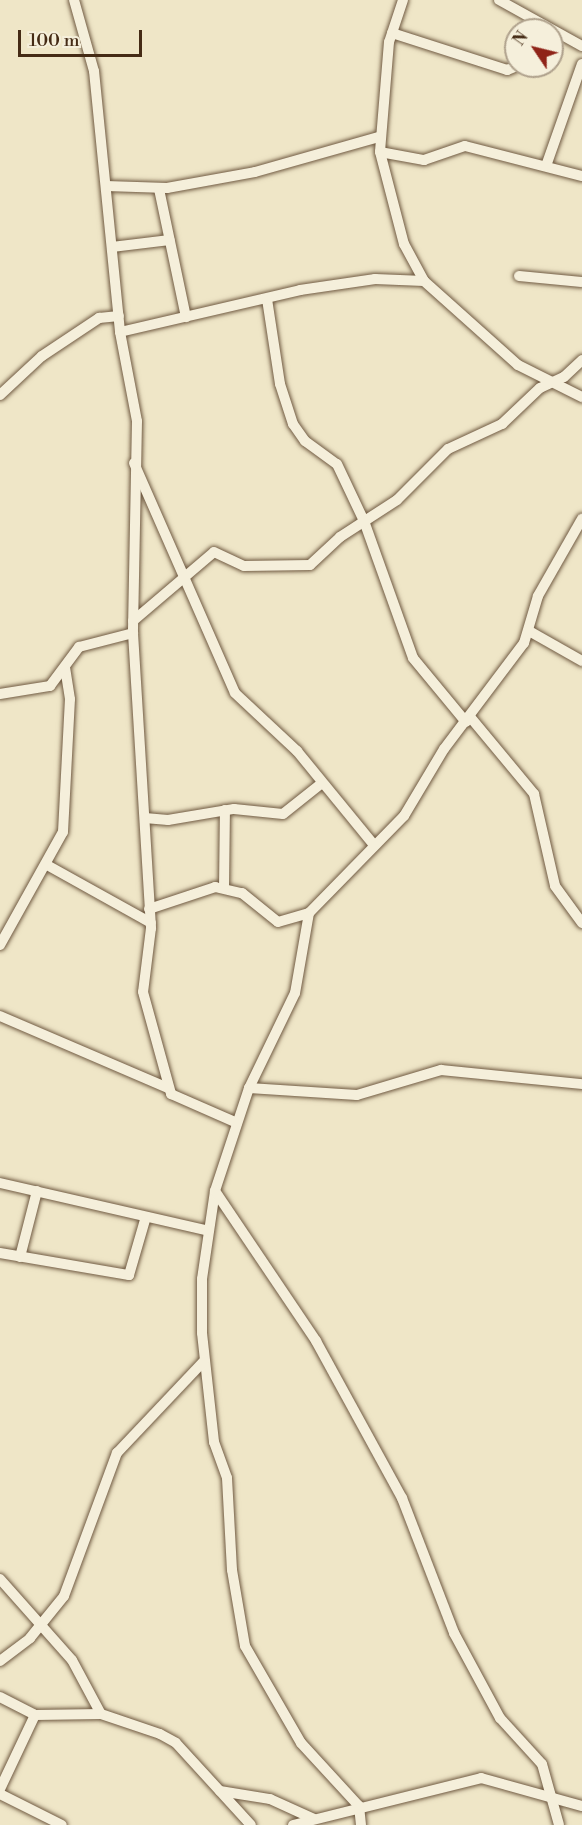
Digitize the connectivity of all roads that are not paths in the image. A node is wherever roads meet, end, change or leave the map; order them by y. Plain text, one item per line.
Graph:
1 (74, 0) edge
2 (403, 0) edge
3 (498, 0) edge
4 (525, 18) edge
5 (392, 33) junction
6 (564, 38) edge
7 (582, 46) edge
8 (582, 64) edge
9 (504, 69) edge
10 (379, 137) junction
11 (380, 152) junction
12 (546, 166) junction
13 (582, 176) edge
14 (106, 186) junction
15 (159, 189) junction
16 (170, 240) junction
17 (112, 248) junction
18 (519, 276) dead end
19 (424, 281) junction
20 (582, 282) edge
21 (267, 299) junction
22 (119, 316) junction
23 (186, 317) junction
24 (120, 332) junction
25 (582, 360) edge
26 (549, 383) junction
27 (0, 395) edge
28 (582, 397) edge
29 (133, 460) junction
30 (582, 519) edge
31 (364, 521) junction
32 (184, 573) junction
33 (133, 621) junction
34 (531, 632) junction
35 (133, 633) junction
36 (582, 661) edge
37 (65, 668) junction
38 (0, 694) edge
39 (469, 720) junction
40 (322, 783) junction
41 (225, 810) junction
42 (145, 818) junction
43 (374, 845) junction
44 (46, 865) junction
45 (224, 888) junction
46 (149, 909) junction
47 (309, 913) junction
48 (151, 923) junction
49 (582, 923) edge
50 (0, 945) edge
51 (0, 1016) edge
52 (582, 1084) edge
53 (168, 1088) junction
54 (249, 1088) junction
55 (237, 1123) junction
56 (0, 1183) edge
57 (37, 1191) junction
58 (215, 1191) junction
59 (145, 1220) junction
60 (206, 1230) junction
61 (0, 1253) edge
62 (20, 1257) junction
63 (204, 1361) junction
64 (0, 1579) edge
65 (44, 1623) junction
66 (0, 1661) edge
67 (0, 1697) edge
68 (100, 1714) junction
69 (35, 1715) junction
70 (0, 1789) edge
71 (220, 1791) junction
72 (0, 1794) edge
73 (550, 1795) junction
74 (359, 1806) junction
75 (582, 1806) edge
76 (314, 1819) junction
77 (62, 1825) edge
78 (251, 1825) edge
79 (292, 1825) edge
80 (361, 1825) edge
81 (559, 1825) edge

1 - 14 street
2 - 5 street
3 - 4 street
5 - 9 street
5 - 10 street
6 - 7 street
8 - 12 street
10 - 11 street
10 - 15 street
11 - 12 street
11 - 19 street
12 - 13 street
14 - 15 street
14 - 17 street
15 - 16 street
16 - 17 street
16 - 23 street
17 - 22 street
18 - 20 street
19 - 21 street
19 - 26 street
21 - 23 street
21 - 31 street
22 - 24 street
22 - 27 street
23 - 24 street
24 - 29 street
25 - 26 street
26 - 28 street
26 - 31 street
29 - 32 street
29 - 33 street
30 - 34 street
31 - 32 street
31 - 39 street
32 - 33 street
32 - 40 street
33 - 35 street
34 - 36 street
34 - 39 street
35 - 37 street
35 - 42 street
37 - 38 street
37 - 44 street
39 - 43 street
39 - 49 street
40 - 41 street
40 - 43 street
41 - 42 street
41 - 45 street
42 - 46 street
43 - 47 street
44 - 48 street
44 - 50 street
45 - 46 street
45 - 47 street
46 - 48 street
47 - 54 street
48 - 53 street
51 - 53 street
52 - 54 street
53 - 55 street
54 - 55 street
55 - 58 street
56 - 57 street
57 - 59 street
57 - 62 street
58 - 60 street
58 - 73 street
59 - 60 street
59 - 62 street
60 - 63 street
61 - 62 street
63 - 65 street
63 - 74 street
64 - 65 street
65 - 66 street
65 - 68 street
67 - 69 street
68 - 69 street
68 - 71 street
69 - 70 street
71 - 76 street
71 - 78 street
72 - 77 street
73 - 74 street
73 - 75 street
73 - 81 street
74 - 76 street
74 - 80 street
76 - 79 street

